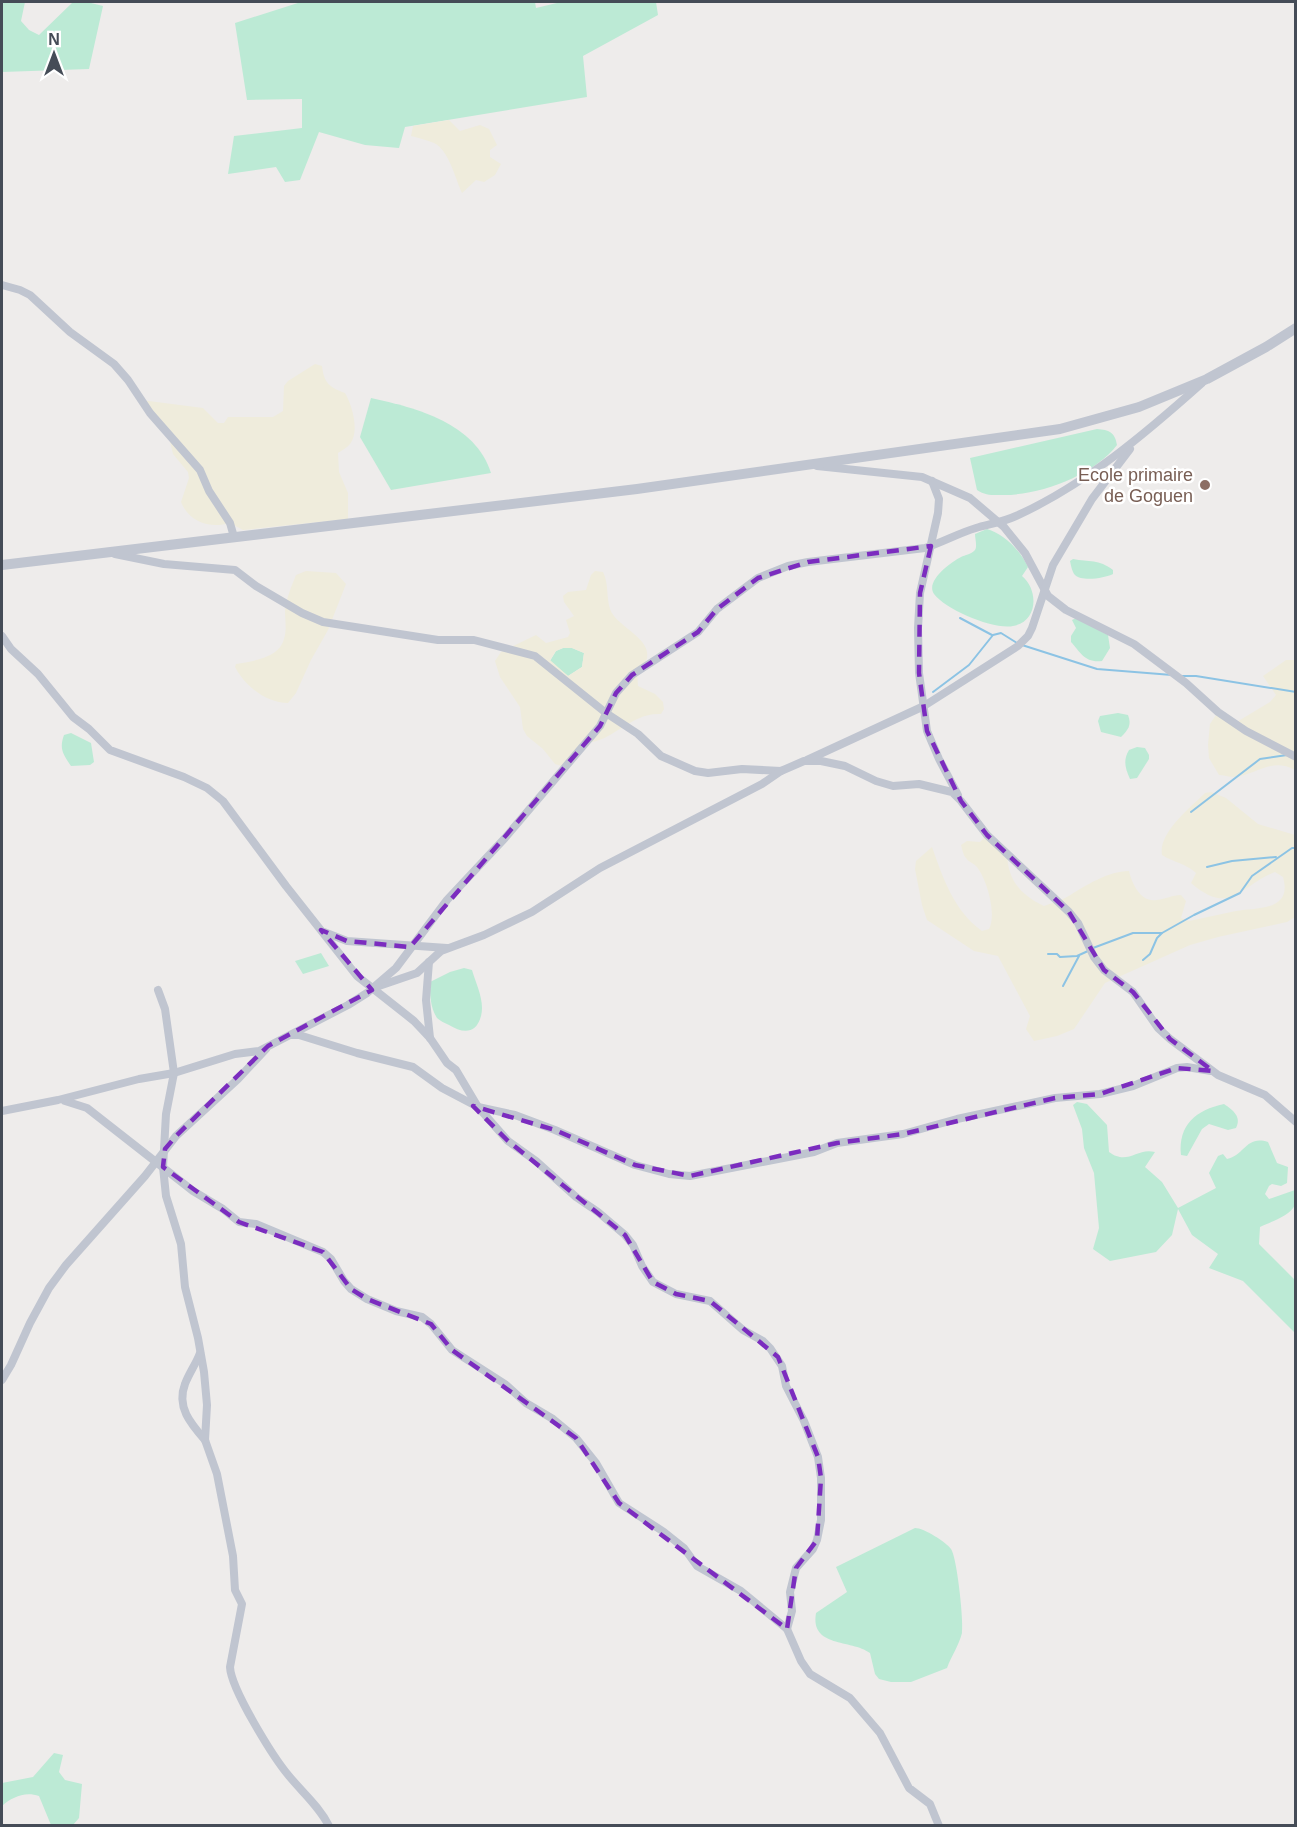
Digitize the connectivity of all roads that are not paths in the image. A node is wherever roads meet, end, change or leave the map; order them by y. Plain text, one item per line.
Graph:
1 (2, 285) edge
2 (1296, 328) edge
3 (1207, 379) junction
4 (1144, 432) junction
5 (805, 465) junction
6 (932, 481) junction
7 (999, 523) junction
8 (234, 537) junction
9 (931, 546) junction
10 (106, 552) junction
11 (2, 565) edge
12 (1044, 591) junction
13 (2, 636) edge
14 (924, 706) junction
15 (606, 713) junction
16 (1296, 757) edge
17 (804, 761) junction
18 (781, 771) junction
19 (961, 801) junction
20 (321, 930) junction
21 (411, 947) junction
22 (448, 948) junction
23 (429, 962) junction
24 (372, 989) junction
25 (158, 990) dead end
26 (291, 1035) junction
27 (430, 1038) junction
28 (268, 1046) junction
29 (1213, 1071) junction
30 (174, 1073) junction
31 (58, 1100) junction
32 (478, 1107) junction
33 (2, 1111) edge
34 (1296, 1122) edge
35 (165, 1149) junction
36 (160, 1164) junction
37 (201, 1353) junction
38 (2, 1380) edge
39 (205, 1440) junction
40 (787, 1629) junction
41 (329, 1826) edge
42 (939, 1826) edge

1 - 8 street
2 - 3 street
3 - 4 street
3 - 5 street
4 - 7 street
4 - 12 street
5 - 6 street
5 - 8 street
6 - 7 street
6 - 9 street
7 - 9 street
7 - 12 street
8 - 10 street
9 - 14 street
9 - 15 street
10 - 11 street
10 - 15 street
12 - 14 street
12 - 16 street
13 - 20 street
14 - 17 street
14 - 19 street
15 - 18 street
15 - 21 street
17 - 18 street
17 - 19 street
18 - 22 street
19 - 29 street
20 - 21 street
20 - 24 street
21 - 22 street
21 - 24 street
22 - 23 street
23 - 24 street
23 - 27 street
24 - 26 street
24 - 27 street
25 - 30 street
26 - 28 street
26 - 32 street
27 - 32 street
28 - 30 street
28 - 35 street
29 - 32 street
29 - 34 street
30 - 31 street
30 - 35 street
31 - 33 street
31 - 36 street
32 - 40 street
35 - 36 street
36 - 37 street
36 - 38 street
36 - 40 street
37 - 39 street
37 - 39 street
39 - 41 street
40 - 42 street

